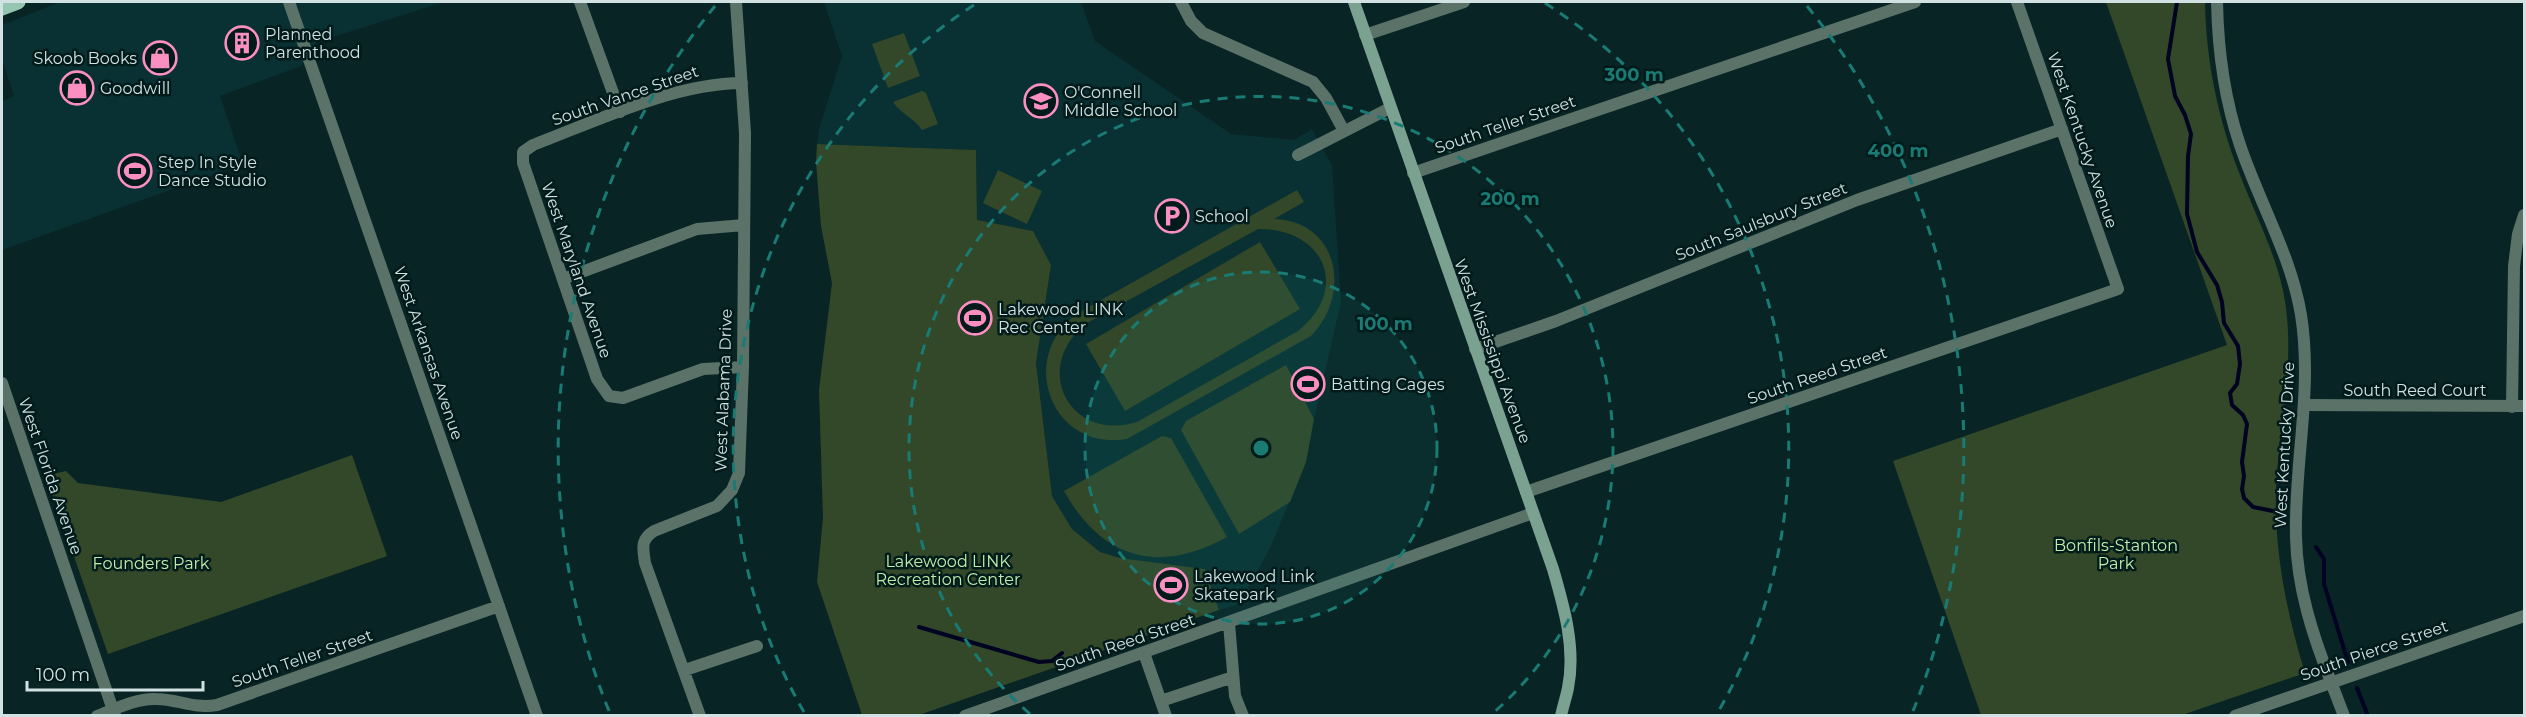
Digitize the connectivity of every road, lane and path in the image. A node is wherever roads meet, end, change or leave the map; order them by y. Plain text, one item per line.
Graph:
1 (18, 2) edge
2 (290, 2) edge
3 (580, 2) edge
4 (736, 2) edge
5 (1181, 2) edge
6 (1354, 2) edge
7 (1464, 2) edge
8 (1915, 2) edge
9 (2017, 2) edge
10 (2217, 2) edge
11 (2, 8) edge
12 (1365, 35) junction
13 (742, 82) junction
14 (1390, 108) junction
15 (620, 112) junction
16 (2062, 129) junction
17 (1344, 131) junction
18 (523, 152) joint
19 (1298, 155) dead end
20 (1413, 173) junction
21 (2524, 215) edge
22 (744, 225) junction
23 (563, 279) junction
24 (2118, 289) joint
25 (1475, 350) junction
26 (743, 367) junction
27 (2, 382) edge
28 (2305, 405) junction
29 (2518, 406) edge
30 (1526, 492) junction
31 (1533, 513) junction
32 (499, 606) junction
33 (2524, 616) edge
34 (1229, 622) junction
35 (757, 646) dead end
36 (1144, 652) junction
37 (685, 670) junction
38 (1233, 677) junction
39 (2331, 682) junction
40 (1161, 701) junction
41 (114, 713) edge
42 (97, 716) edge
43 (537, 716) edge
44 (700, 716) edge
45 (965, 716) edge
46 (1166, 716) edge
47 (1243, 716) edge
48 (1561, 716) edge
49 (2235, 716) edge
50 (2344, 716) edge

1 - 11 main road
2 - 32 street, West Arkansas Avenue
3 - 15 street
4 - 13 street, West Alabama Drive
5 - 17 street
6 - 12 main road, West Mississippi Avenue
7 - 12 street
8 - 20 street, South Teller Street
9 - 16 street, West Kentucky Avenue
10 - 28 street, West Kentucky Drive
12 - 14 main road, West Mississippi Avenue
13 - 15 street, South Vance Street
13 - 22 street, West Alabama Drive
14 - 17 street
14 - 20 main road, West Mississippi Avenue
15 - 18 street, South Vance Street
16 - 24 street, West Kentucky Avenue
16 - 25 street, South Saulsbury Street
17 - 19 street
18 - 23 street, West Maryland Avenue
20 - 25 main road, West Mississippi Avenue
21 - 29 street
22 - 23 street
22 - 26 street, West Alabama Drive
23 - 26 street, West Maryland Avenue
24 - 30 street, South Reed Street
25 - 30 main road, West Mississippi Avenue
26 - 37 street, West Alabama Drive
27 - 41 street, West Florida Avenue
28 - 29 street, South Reed Court
28 - 39 street, West Kentucky Drive
30 - 31 main road, West Mississippi Avenue
31 - 34 street, South Reed Street
31 - 48 main road, West Mississippi Avenue
32 - 41 street, South Teller Street
32 - 43 street, West Arkansas Avenue
33 - 39 street, South Pierce Street
34 - 36 street, South Reed Street
34 - 38 street
35 - 37 street
36 - 40 street
36 - 45 street, South Reed Street
37 - 44 street, West Alabama Drive
38 - 40 street
38 - 47 street
39 - 49 street, South Pierce Street
39 - 50 street
40 - 46 street
41 - 42 street, South Teller Street

